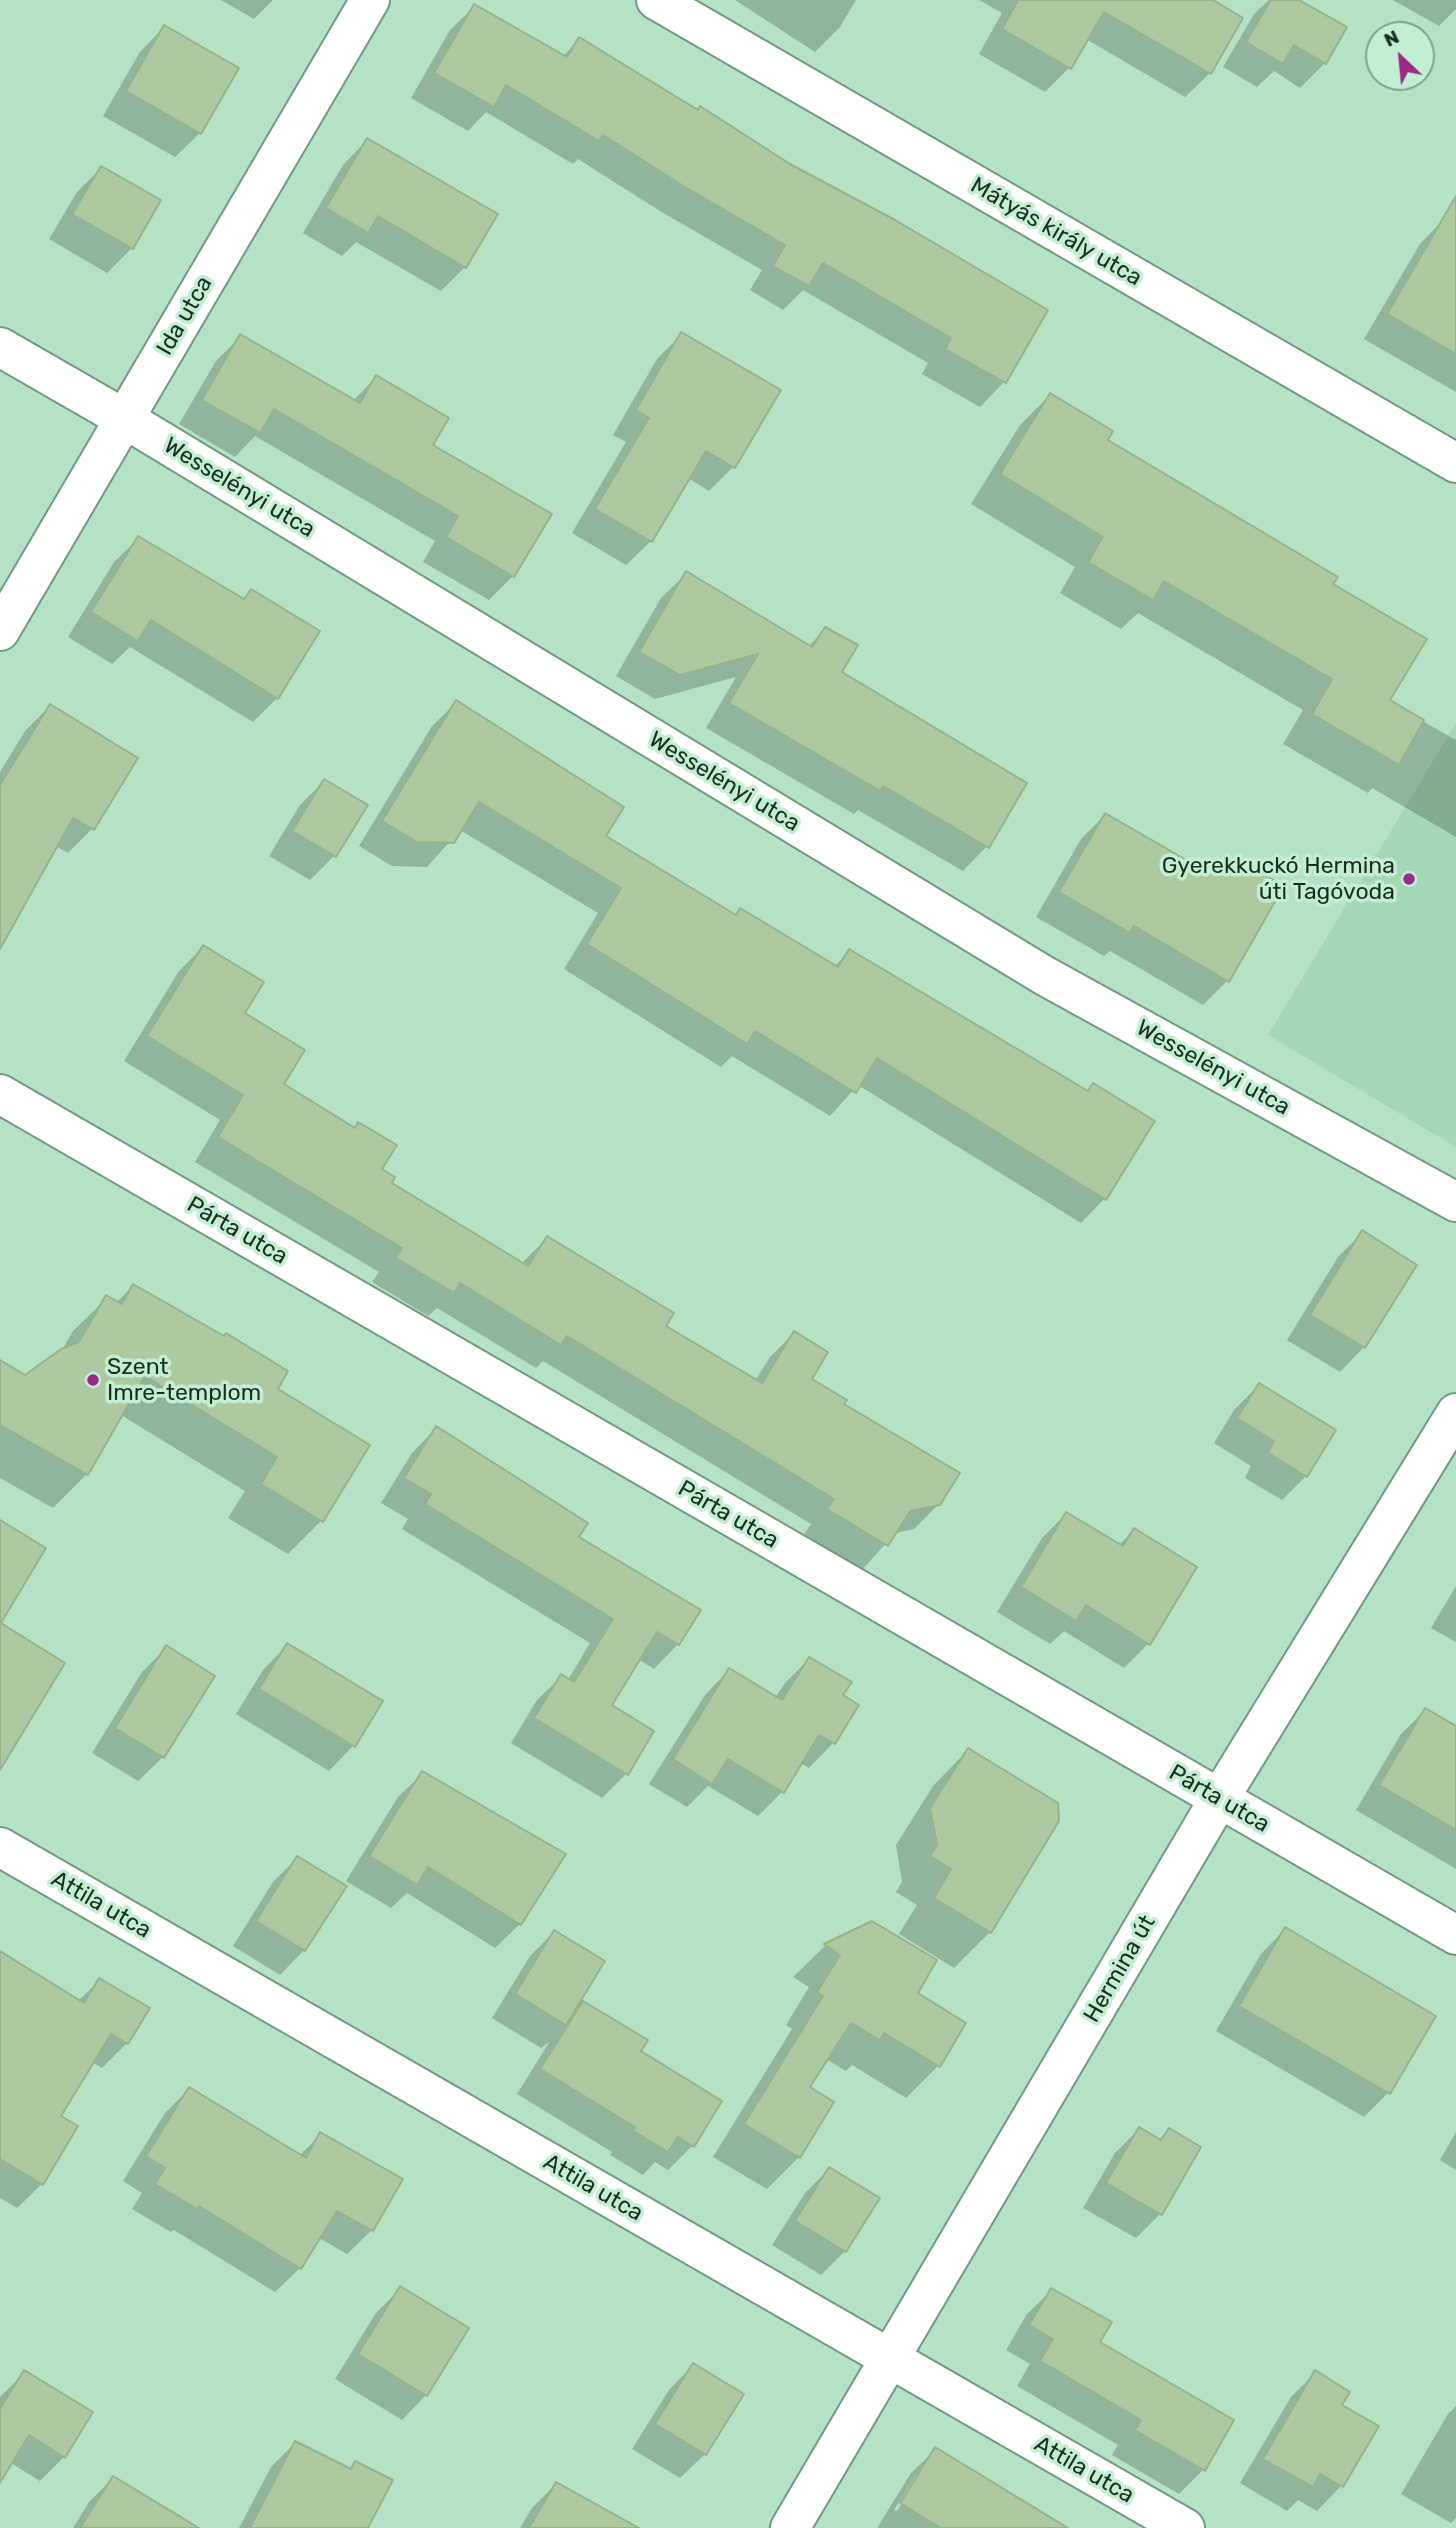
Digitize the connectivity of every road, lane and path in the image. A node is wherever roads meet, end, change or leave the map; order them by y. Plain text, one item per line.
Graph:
1 (370, 0) edge
2 (656, 0) edge
3 (0, 347) edge
4 (125, 419) junction
5 (1456, 463) edge
6 (0, 631) edge
7 (0, 1094) edge
8 (1456, 1202) edge
9 (1456, 1413) edge
10 (1219, 1799) junction
11 (0, 1847) edge
12 (1456, 1935) edge
13 (890, 2359) junction
14 (790, 2528) edge
15 (1185, 2528) edge

1 - 4 street, Ida utca
2 - 5 street, Mátyás király utca
3 - 4 street, Wesselényi utca
4 - 6 street, Ida utca
4 - 8 street, Wesselényi utca
7 - 10 street, Párta utca
9 - 10 street, Hermina út
10 - 12 street, Párta utca
10 - 13 street, Hermina út
11 - 13 street, Attila utca
13 - 14 street, Hermina út
13 - 15 street, Attila utca

